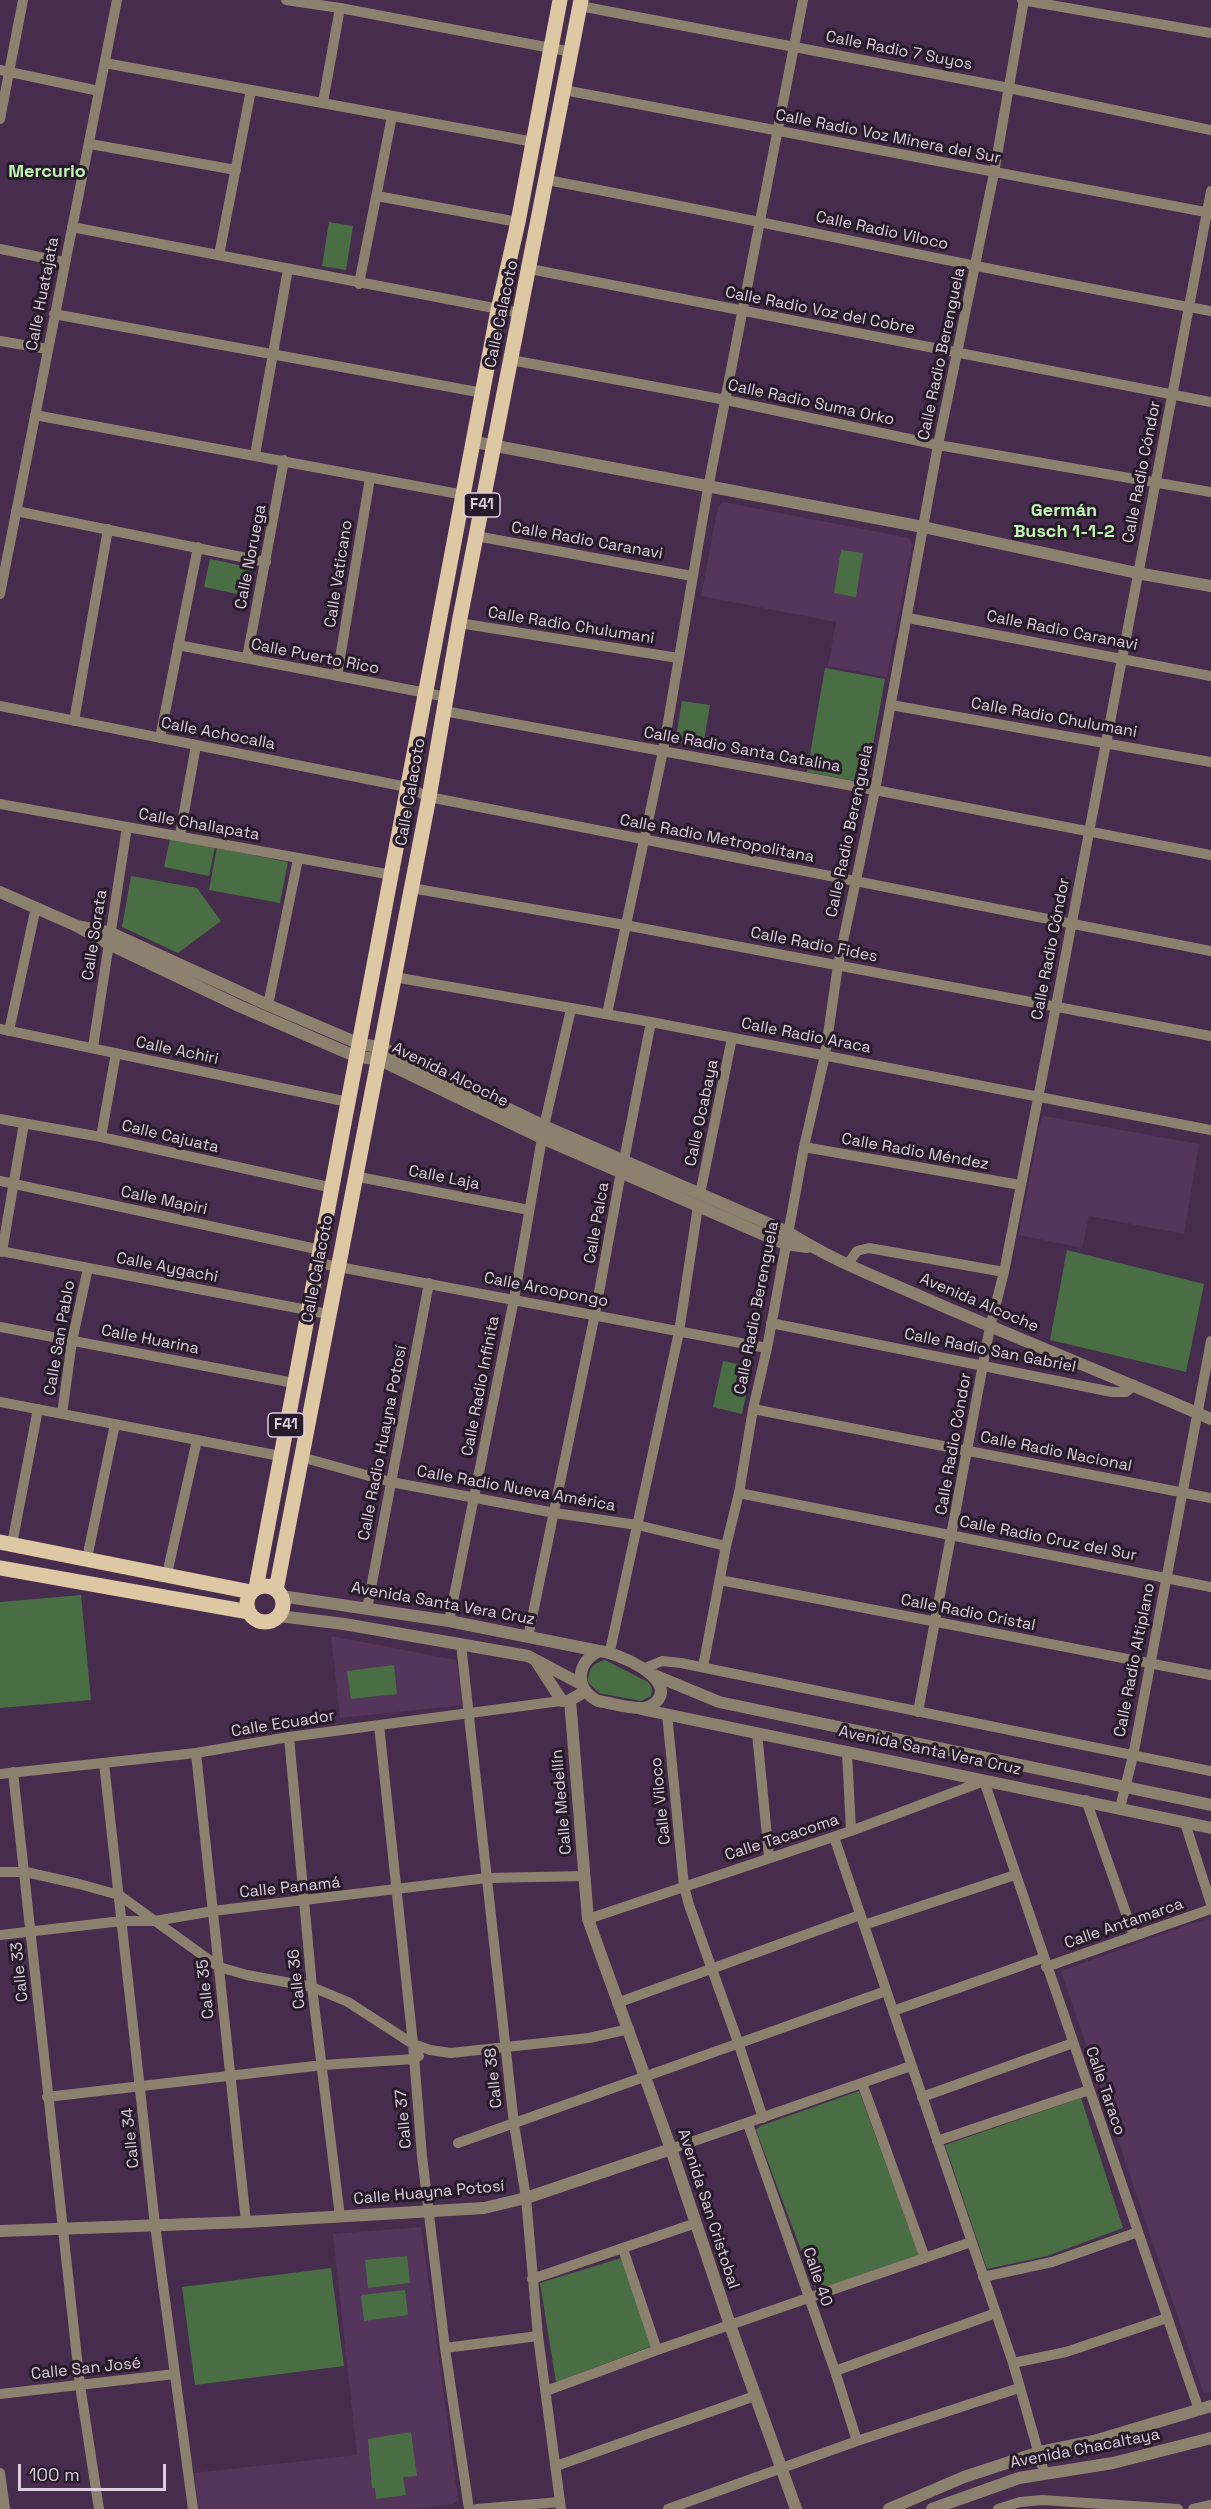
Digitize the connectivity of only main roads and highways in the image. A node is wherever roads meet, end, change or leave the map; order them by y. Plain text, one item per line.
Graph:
1 (560, 0) edge
2 (580, 3) edge
3 (6, 1543) edge
4 (0, 1568) edge
5 (254, 1590) junction
6 (278, 1593) junction
7 (249, 1612) junction

1 - 5 main road, Calle Calacoto / F41
2 - 6 main road, Calle Calacoto / F41
3 - 5 main road
4 - 7 main road
5 - 6 main road
5 - 7 main road
6 - 7 main road

